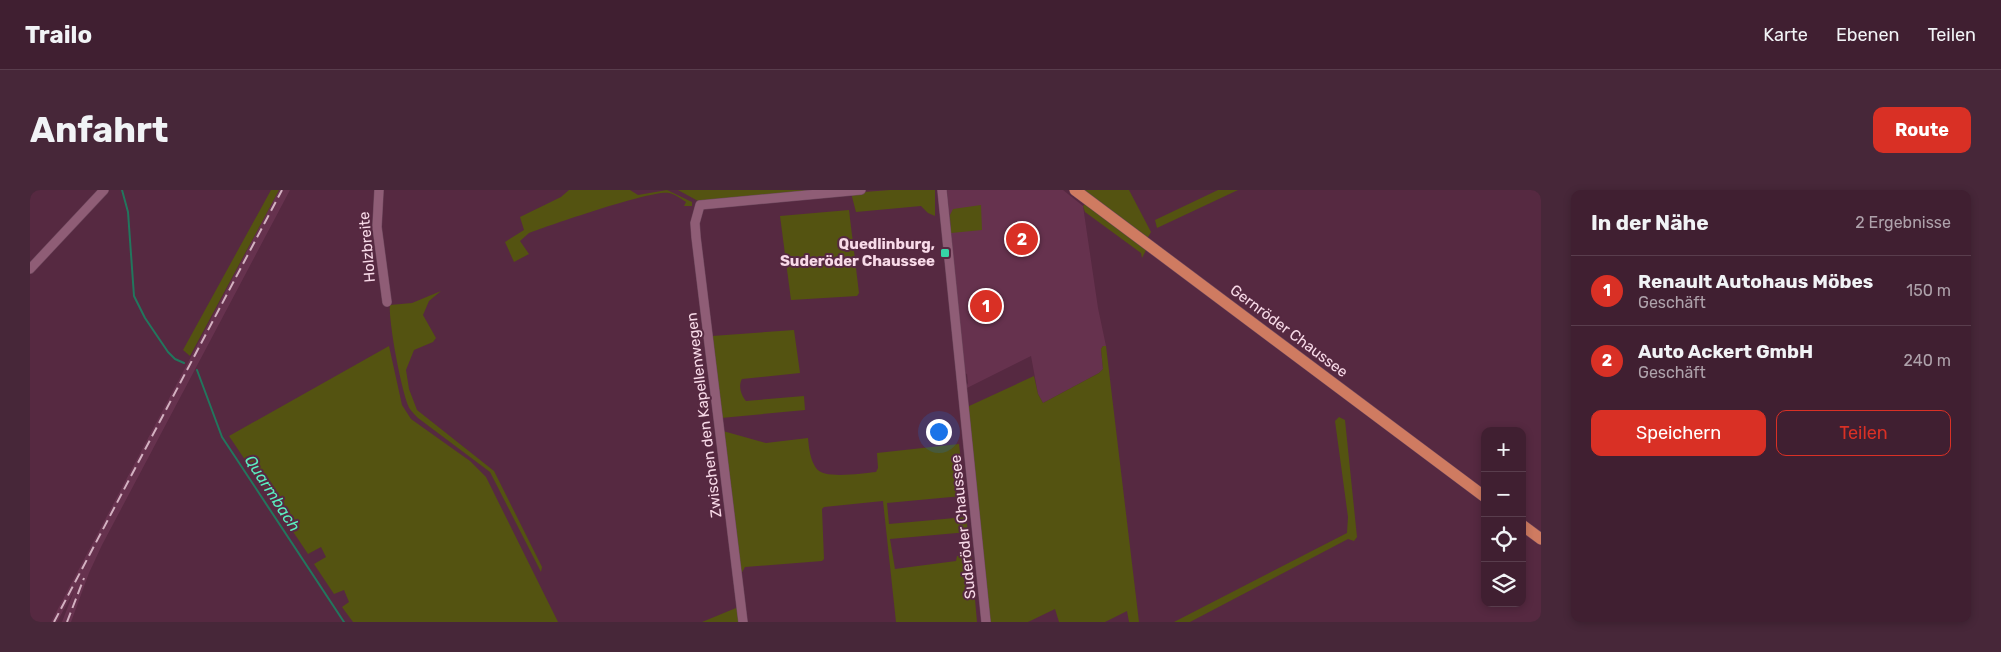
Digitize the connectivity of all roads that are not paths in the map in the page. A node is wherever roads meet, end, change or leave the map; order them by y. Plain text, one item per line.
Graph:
1 (104, 190) edge
2 (379, 190) edge
3 (861, 190) edge
4 (942, 190) edge
5 (1075, 190) edge
6 (30, 269) edge
7 (387, 302) dead end
8 (1481, 494) edge
9 (1526, 528) edge
10 (1541, 539) edge
11 (743, 622) edge
12 (986, 622) edge

1 - 6 street
2 - 7 street, Holzbreite
3 - 11 street, Zwischen den Kapellenwegen
4 - 12 street, Suderöder Chaussee
5 - 8 main road, Gernröder Chaussee
9 - 10 main road

